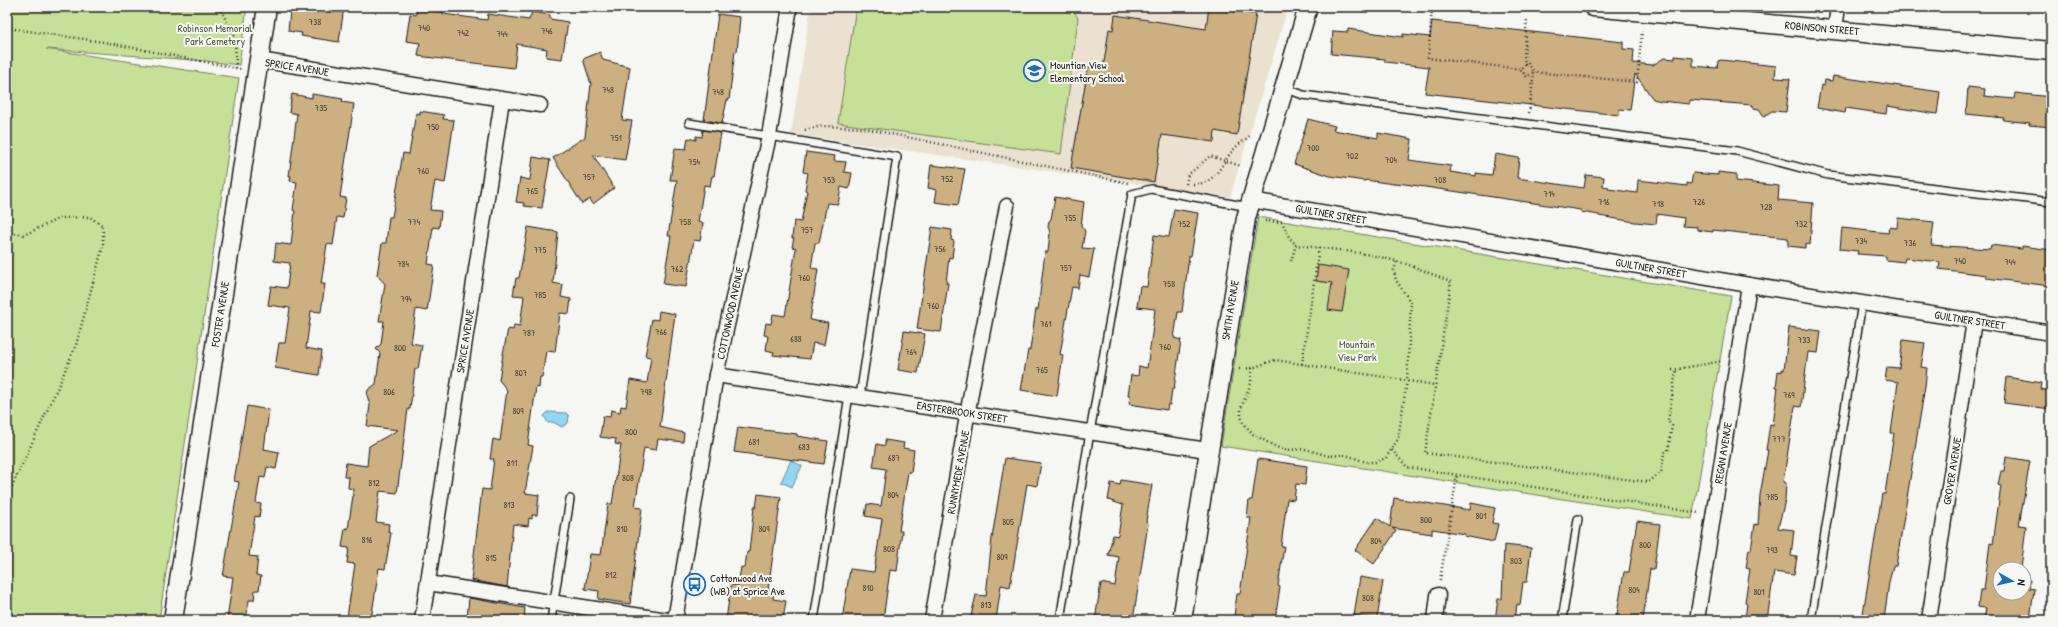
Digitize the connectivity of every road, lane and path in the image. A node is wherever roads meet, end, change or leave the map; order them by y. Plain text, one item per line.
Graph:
1 (267, 7) edge
2 (790, 7) edge
3 (1308, 7) edge
4 (1593, 7) edge
5 (1838, 7) edge
6 (221, 8) edge
7 (1432, 9) dead end
8 (1527, 19) dead end
9 (7, 28) edge
10 (1835, 29) junction
11 (1642, 31) dead end
12 (2051, 51) edge
13 (1525, 65) junction
14 (258, 66) junction
15 (236, 68) junction
16 (1520, 69) junction
17 (1534, 72) junction
18 (1284, 88) junction
19 (502, 100) junction
20 (540, 105) dead end
21 (689, 123) dead end
22 (1528, 124) junction
23 (822, 126) dead end
24 (769, 136) junction
25 (1251, 136) dead end
26 (1225, 161) junction
27 (1242, 166) dead end
28 (1186, 183) junction
29 (1151, 189) junction
30 (1184, 194) junction
31 (2051, 202) edge
32 (1250, 203) junction
33 (1007, 206) dead end
34 (1265, 221) dead end
35 (7, 232) edge
36 (1296, 245) junction
37 (1319, 248) junction
38 (1291, 261) dead end
39 (1397, 261) junction
40 (1749, 285) junction
41 (1862, 303) junction
42 (1974, 321) junction
43 (2051, 333) edge
44 (1737, 359) junction
45 (1302, 365) junction
46 (1252, 368) junction
47 (1220, 369) junction
48 (1672, 370) dead end
49 (1676, 371) junction
50 (716, 375) junction
51 (1407, 381) junction
52 (1435, 385) junction
53 (854, 396) junction
54 (968, 413) junction
55 (1090, 432) junction
56 (1207, 450) junction
57 (1392, 450) junction
58 (1457, 476) junction
59 (7, 496) edge
60 (570, 499) dead end
61 (1713, 516) junction
62 (1578, 519) dead end
63 (428, 583) junction
64 (1438, 595) joint
65 (554, 602) junction
66 (173, 620) edge
67 (422, 620) edge
68 (551, 620) edge
69 (667, 620) edge
70 (675, 620) edge
71 (814, 620) edge
72 (932, 620) edge
73 (1060, 620) edge
74 (1182, 620) edge
75 (1434, 620) edge
76 (1562, 620) edge
77 (1697, 620) edge
78 (1811, 620) edge
79 (1929, 620) edge

1 - 14 street, FOSTER AVENUE
2 - 24 street, COTTONWOOD AVENUE
3 - 18 street, SMITH AVENUE
4 - 10 street, ROBINSON STREET
5 - 10 street
6 - 15 path
7 - 16 path
8 - 13 path
9 - 15 path
10 - 12 street, ROBINSON STREET
11 - 17 path
13 - 16 path
13 - 17 path
14 - 15 path
14 - 19 street, SPRICE AVENUE
14 - 66 street, FOSTER AVENUE
16 - 17 path
17 - 22 path
18 - 22 lane
18 - 32 street, SMITH AVENUE
19 - 20 street, SPRICE AVENUE
19 - 63 street, SPRICE AVENUE
21 - 24 lane
22 - 31 lane
23 - 29 path
24 - 50 street, COTTONWOOD AVENUE
24 - 53 lane
25 - 26 path
26 - 27 path
26 - 28 path
26 - 28 path
28 - 30 path
29 - 30 lane
29 - 55 lane
30 - 32 lane
32 - 40 street, GUILTNER STREET
32 - 47 street, SMITH AVENUE
33 - 54 street, RUNNYMEDE AVENUE
34 - 36 path
35 - 59 path
36 - 37 path
36 - 38 path
37 - 39 path
37 - 45 path
39 - 51 path
39 - 52 path
40 - 41 street, GUILTNER STREET
40 - 44 street, REGAN AVENUE
41 - 42 street, GUILTNER STREET
41 - 78 lane
42 - 43 street, GUILTNER STREET
42 - 79 street, GROVER AVENUE
44 - 49 path
44 - 61 street, REGAN AVENUE
45 - 46 path
45 - 51 path
46 - 47 path
46 - 57 path
47 - 56 street, SMITH AVENUE
48 - 49 path
49 - 52 path
50 - 53 street, EASTERBROOK STREET
50 - 70 street, COTTONWOOD AVENUE
51 - 52 path
51 - 57 path
53 - 54 street, EASTERBROOK STREET
53 - 71 lane
54 - 55 street, EASTERBROOK STREET
54 - 72 street, RUNNYMEDE AVENUE
55 - 56 street, EASTERBROOK STREET
55 - 73 lane
56 - 74 street, SMITH AVENUE
57 - 58 path
58 - 61 path
58 - 64 path
60 - 65 lane
61 - 77 street, REGAN AVENUE
62 - 76 lane
63 - 65 street
63 - 67 street, SPRICE AVENUE
64 - 75 street
65 - 68 lane
65 - 69 street

